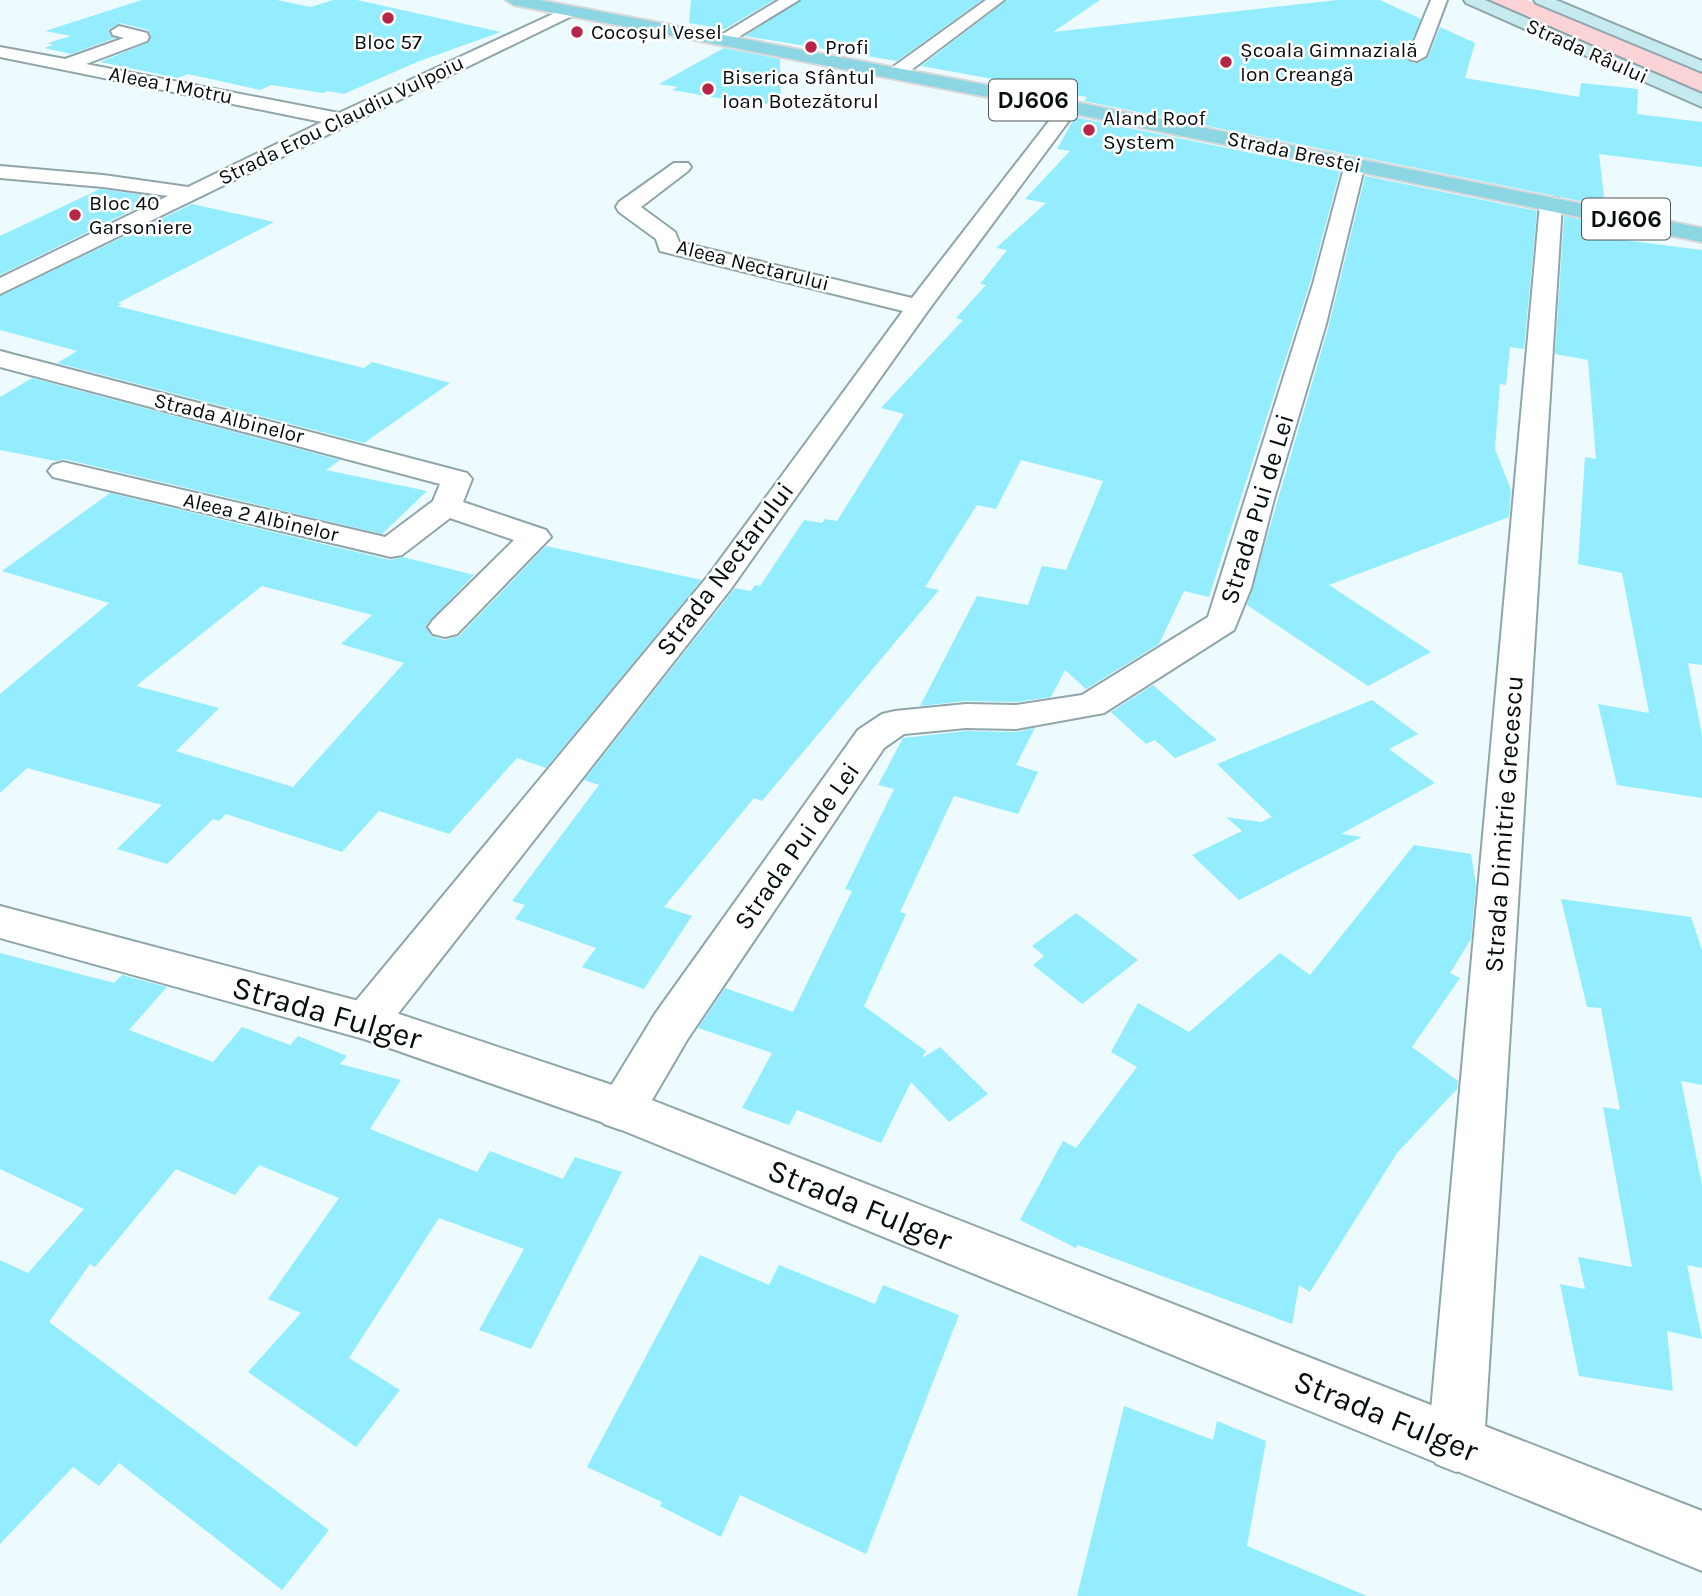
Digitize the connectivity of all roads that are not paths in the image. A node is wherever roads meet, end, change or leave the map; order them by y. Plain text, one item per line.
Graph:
1 (514, 0) edge
2 (791, 0) edge
3 (996, 0) edge
4 (1439, 0) edge
5 (1472, 0) edge
6 (1542, 0) edge
7 (570, 11) junction
8 (119, 31) dead end
9 (721, 40) junction
10 (0, 52) edge
11 (1417, 55) dead end
12 (66, 65) junction
13 (1702, 68) edge
14 (896, 73) junction
15 (1702, 101) edge
16 (1070, 107) junction
17 (343, 120) junction
18 (1355, 164) junction
19 (681, 167) dead end
20 (0, 172) edge
21 (188, 194) junction
22 (1551, 204) junction
23 (1702, 235) edge
24 (0, 287) edge
25 (918, 307) junction
26 (0, 359) edge
27 (64, 471) dead end
28 (452, 493) junction
29 (445, 627) dead end
30 (0, 922) edge
31 (366, 1021) junction
32 (621, 1110) junction
33 (1457, 1444) junction
34 (1702, 1541) edge

1 - 7 main road, Strada Brestei / DJ606
2 - 9 street
3 - 14 street
4 - 11 street
5 - 15 main road, Strada Râului
6 - 13 main road, Strada Râului
7 - 9 main road, Strada Brestei / DJ606
7 - 17 street, Strada Erou Claudiu Vulpoiu
8 - 12 street
9 - 14 main road, Strada Brestei / DJ606
10 - 12 street, Aleea 1 Motru
12 - 17 street, Aleea 1 Motru
14 - 16 main road, Strada Brestei / DJ606
16 - 18 main road, Strada Brestei / DJ606
16 - 25 street, Strada Nectarului
17 - 21 street, Strada Erou Claudiu Vulpoiu
18 - 22 main road, Strada Brestei / DJ606
18 - 32 street, Strada Pui de Lei
19 - 25 street, Aleea Nectarului
20 - 21 street
21 - 24 street, Strada Erou Claudiu Vulpoiu
22 - 23 main road, Strada Brestei / DJ606
22 - 33 street, Strada Dimitrie Grecescu
25 - 31 street, Strada Nectarului
26 - 28 street, Strada Albinelor
27 - 28 street, Aleea 2 Albinelor
28 - 29 street, Strada Albinelor
30 - 31 street, Strada Fulger
31 - 32 street, Strada Fulger
32 - 33 street, Strada Fulger
33 - 34 street, Strada Fulger

